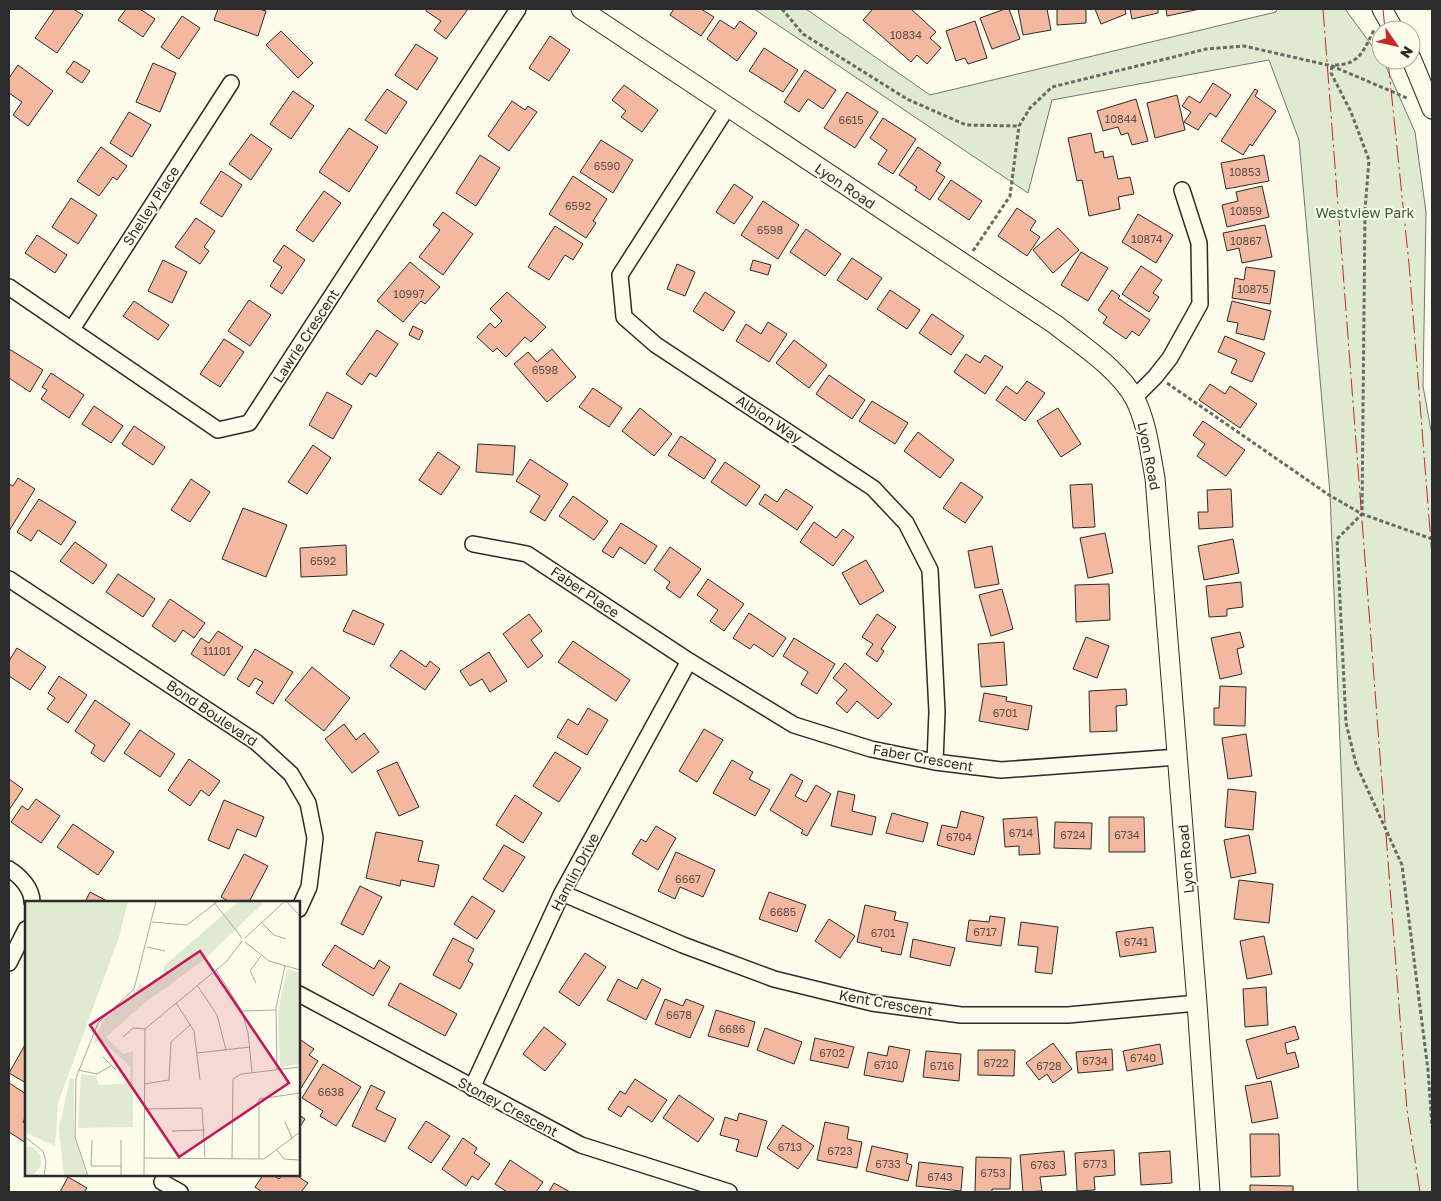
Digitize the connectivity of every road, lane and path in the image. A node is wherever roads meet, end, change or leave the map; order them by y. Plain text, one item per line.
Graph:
1 (518, 9) edge
2 (581, 9) edge
3 (782, 9) edge
4 (1382, 9) edge
5 (1388, 20) edge
6 (1371, 36) edge
7 (1332, 66) junction
8 (1416, 70) edge
9 (231, 83) dead end
10 (1407, 98) dead end
11 (727, 108) junction
12 (1432, 109) edge
13 (1019, 126) junction
14 (1182, 190) dead end
15 (972, 252) dead end
16 (9, 287) edge
17 (72, 330) junction
18 (1166, 382) dead end
19 (1134, 398) junction
20 (1362, 514) junction
21 (1432, 539) edge
22 (473, 544) dead end
23 (9, 579) edge
24 (689, 661) junction
25 (1178, 757) junction
26 (935, 762) junction
27 (9, 869) edge
28 (562, 893) junction
29 (32, 901) edge
30 (300, 907) edge
31 (25, 931) edge
32 (9, 963) edge
33 (300, 995) edge
34 (1197, 1003) junction
35 (472, 1088) junction
36 (1432, 1127) edge
37 (161, 1183) edge
38 (180, 1192) edge
39 (729, 1192) edge
40 (1210, 1192) edge

1 - 17 street, Lawrie Crescent
2 - 11 street, Lyon Road
3 - 13 path
4 - 5 street
6 - 7 path
7 - 10 path
7 - 13 path
7 - 20 path
8 - 12 street
9 - 17 street, Shelley Place
11 - 19 street, Lyon Road
11 - 26 street, Albion Way
13 - 15 path
14 - 19 street
16 - 17 street, Lawrie Crescent
18 - 20 path
19 - 25 street, Lyon Road
20 - 21 path
20 - 36 path
22 - 24 street, Faber Place
23 - 30 street, Bond Boulevard
24 - 26 street, Faber Crescent
24 - 28 street, Hamlin Drive
25 - 26 street, Faber Crescent
25 - 34 street, Lyon Road
27 - 29 street
28 - 34 street, Kent Crescent
28 - 35 street, Hamlin Drive
31 - 32 street
33 - 35 street, Stoney Crescent
34 - 40 street, Lyon Road
35 - 39 street, Stoney Crescent
37 - 38 street

